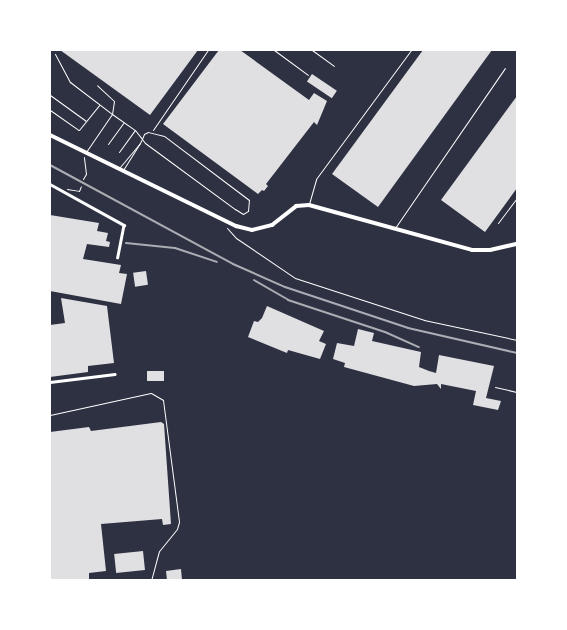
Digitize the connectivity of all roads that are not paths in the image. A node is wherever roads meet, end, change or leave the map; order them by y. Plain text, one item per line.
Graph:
1 (208, 50) edge
2 (274, 50) edge
3 (312, 50) edge
4 (411, 50) edge
5 (55, 54) dead end
6 (334, 66) dead end
7 (505, 68) dead end
8 (308, 75) dead end
9 (97, 85) dead end
10 (51, 96) edge
11 (50, 99) edge
12 (100, 105) junction
13 (50, 110) edge
14 (112, 114) junction
15 (87, 122) junction
16 (124, 122) junction
17 (135, 130) junction
18 (152, 131) junction
19 (50, 135) edge
20 (142, 139) junction
21 (140, 143) junction
22 (108, 144) dead end
23 (86, 152) junction
24 (119, 152) dead end
25 (122, 168) junction
26 (50, 184) edge
27 (517, 198) edge
28 (309, 205) junction
29 (498, 224) dead end
30 (394, 229) junction
31 (517, 244) edge
32 (118, 257) dead end
33 (115, 374) dead end
34 (50, 382) edge
35 (494, 387) dead end
36 (517, 392) edge
37 (50, 415) edge
38 (151, 580) edge

1 - 18 lane
2 - 8 lane
3 - 6 lane
4 - 28 lane
5 - 12 lane
7 - 30 lane
9 - 14 lane
10 - 11 lane
10 - 15 lane
12 - 14 lane
12 - 15 lane
13 - 15 lane
14 - 16 lane
14 - 23 lane
16 - 17 lane
16 - 22 lane
17 - 20 lane
17 - 24 lane
18 - 20 lane
18 - 20 lane
19 - 23 street
20 - 21 lane
21 - 25 lane
21 - 25 lane
23 - 25 street
25 - 28 street
26 - 32 street
27 - 29 lane
28 - 30 street
30 - 31 street
33 - 34 street
35 - 36 lane
37 - 38 lane

